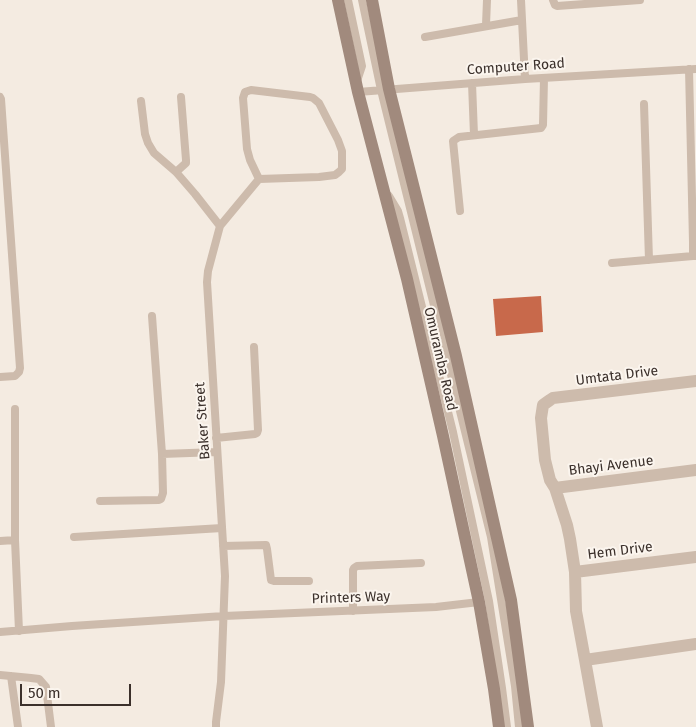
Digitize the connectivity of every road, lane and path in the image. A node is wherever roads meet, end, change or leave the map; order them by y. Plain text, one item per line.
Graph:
1 (338, 0) edge
2 (348, 0) edge
3 (362, 0) edge
4 (372, 0) edge
5 (487, 0) edge
6 (521, 0) edge
7 (553, 0) edge
8 (640, 0) edge
9 (522, 20) junction
10 (486, 25) junction
11 (425, 37) dead end
12 (692, 69) edge
13 (544, 78) junction
14 (525, 79) junction
15 (472, 83) junction
16 (357, 87) junction
17 (385, 90) junction
18 (181, 96) dead end
19 (0, 97) edge
20 (141, 101) dead end
21 (644, 104) dead end
22 (474, 135) junction
23 (176, 172) junction
24 (259, 180) junction
25 (384, 192) junction
26 (460, 211) dead end
27 (694, 218) edge
28 (220, 226) junction
29 (695, 256) edge
30 (649, 260) junction
31 (612, 263) dead end
32 (152, 316) dead end
33 (254, 347) dead end
34 (0, 377) edge
35 (696, 381) edge
36 (543, 405) joint
37 (16, 409) dead end
38 (216, 438) junction
39 (217, 452) junction
40 (162, 454) junction
41 (696, 470) edge
42 (555, 488) junction
43 (100, 501) dead end
44 (222, 528) junction
45 (74, 536) dead end
46 (15, 540) junction
47 (0, 541) edge
48 (223, 546) junction
49 (696, 557) edge
50 (421, 563) dead end
51 (575, 572) junction
52 (309, 581) dead end
53 (479, 602) junction
54 (353, 611) junction
55 (224, 616) junction
56 (19, 631) junction
57 (0, 632) edge
58 (696, 644) edge
59 (585, 660) junction
60 (0, 675) edge
61 (11, 676) junction
62 (18, 727) edge
63 (51, 727) edge
64 (216, 727) edge
65 (498, 727) edge
66 (507, 727) edge
67 (520, 727) edge
68 (528, 727) edge
69 (597, 727) edge

1 - 16 main road, Omuramba Road
2 - 16 lane
3 - 17 lane
4 - 17 main road, Omuramba Road
5 - 10 lane
6 - 9 lane
7 - 8 lane
9 - 10 lane
9 - 14 lane
10 - 11 lane
12 - 13 lane, Computer Road
12 - 27 lane
13 - 14 lane, Computer Road
13 - 22 lane
14 - 15 lane, Computer Road
15 - 17 lane, Computer Road
15 - 22 lane
16 - 17 lane, Computer Road
16 - 25 main road, Omuramba Road
17 - 67 lane
17 - 68 main road, Omuramba Road
18 - 23 lane
19 - 34 lane
20 - 23 lane
21 - 30 lane
22 - 26 lane
23 - 28 lane
24 - 24 lane
24 - 28 lane
25 - 53 main road, Omuramba Road
25 - 66 lane
27 - 29 lane
28 - 38 lane, Baker Street
29 - 30 lane
30 - 31 lane
32 - 40 lane
33 - 38 lane
35 - 36 street, Umtata Drive
36 - 42 street, Bhayi Avenue
37 - 46 lane
38 - 39 lane, Baker Street
39 - 40 lane
39 - 44 lane, Baker Street
40 - 43 lane
41 - 42 street, Bhayi Avenue
42 - 51 street, Hem Drive
44 - 45 lane
44 - 48 lane, Baker Street
46 - 47 lane
46 - 56 lane
48 - 52 lane
48 - 55 lane, Baker Street
49 - 51 street, Hem Drive
50 - 54 lane
51 - 59 street
53 - 54 lane, Printers Way
53 - 65 main road, Omuramba Road
54 - 55 lane, Printers Way
55 - 56 lane, Printers Way
55 - 64 lane
56 - 57 lane, Printers Way
58 - 59 street
59 - 69 street
60 - 61 lane
61 - 62 lane
61 - 63 lane

